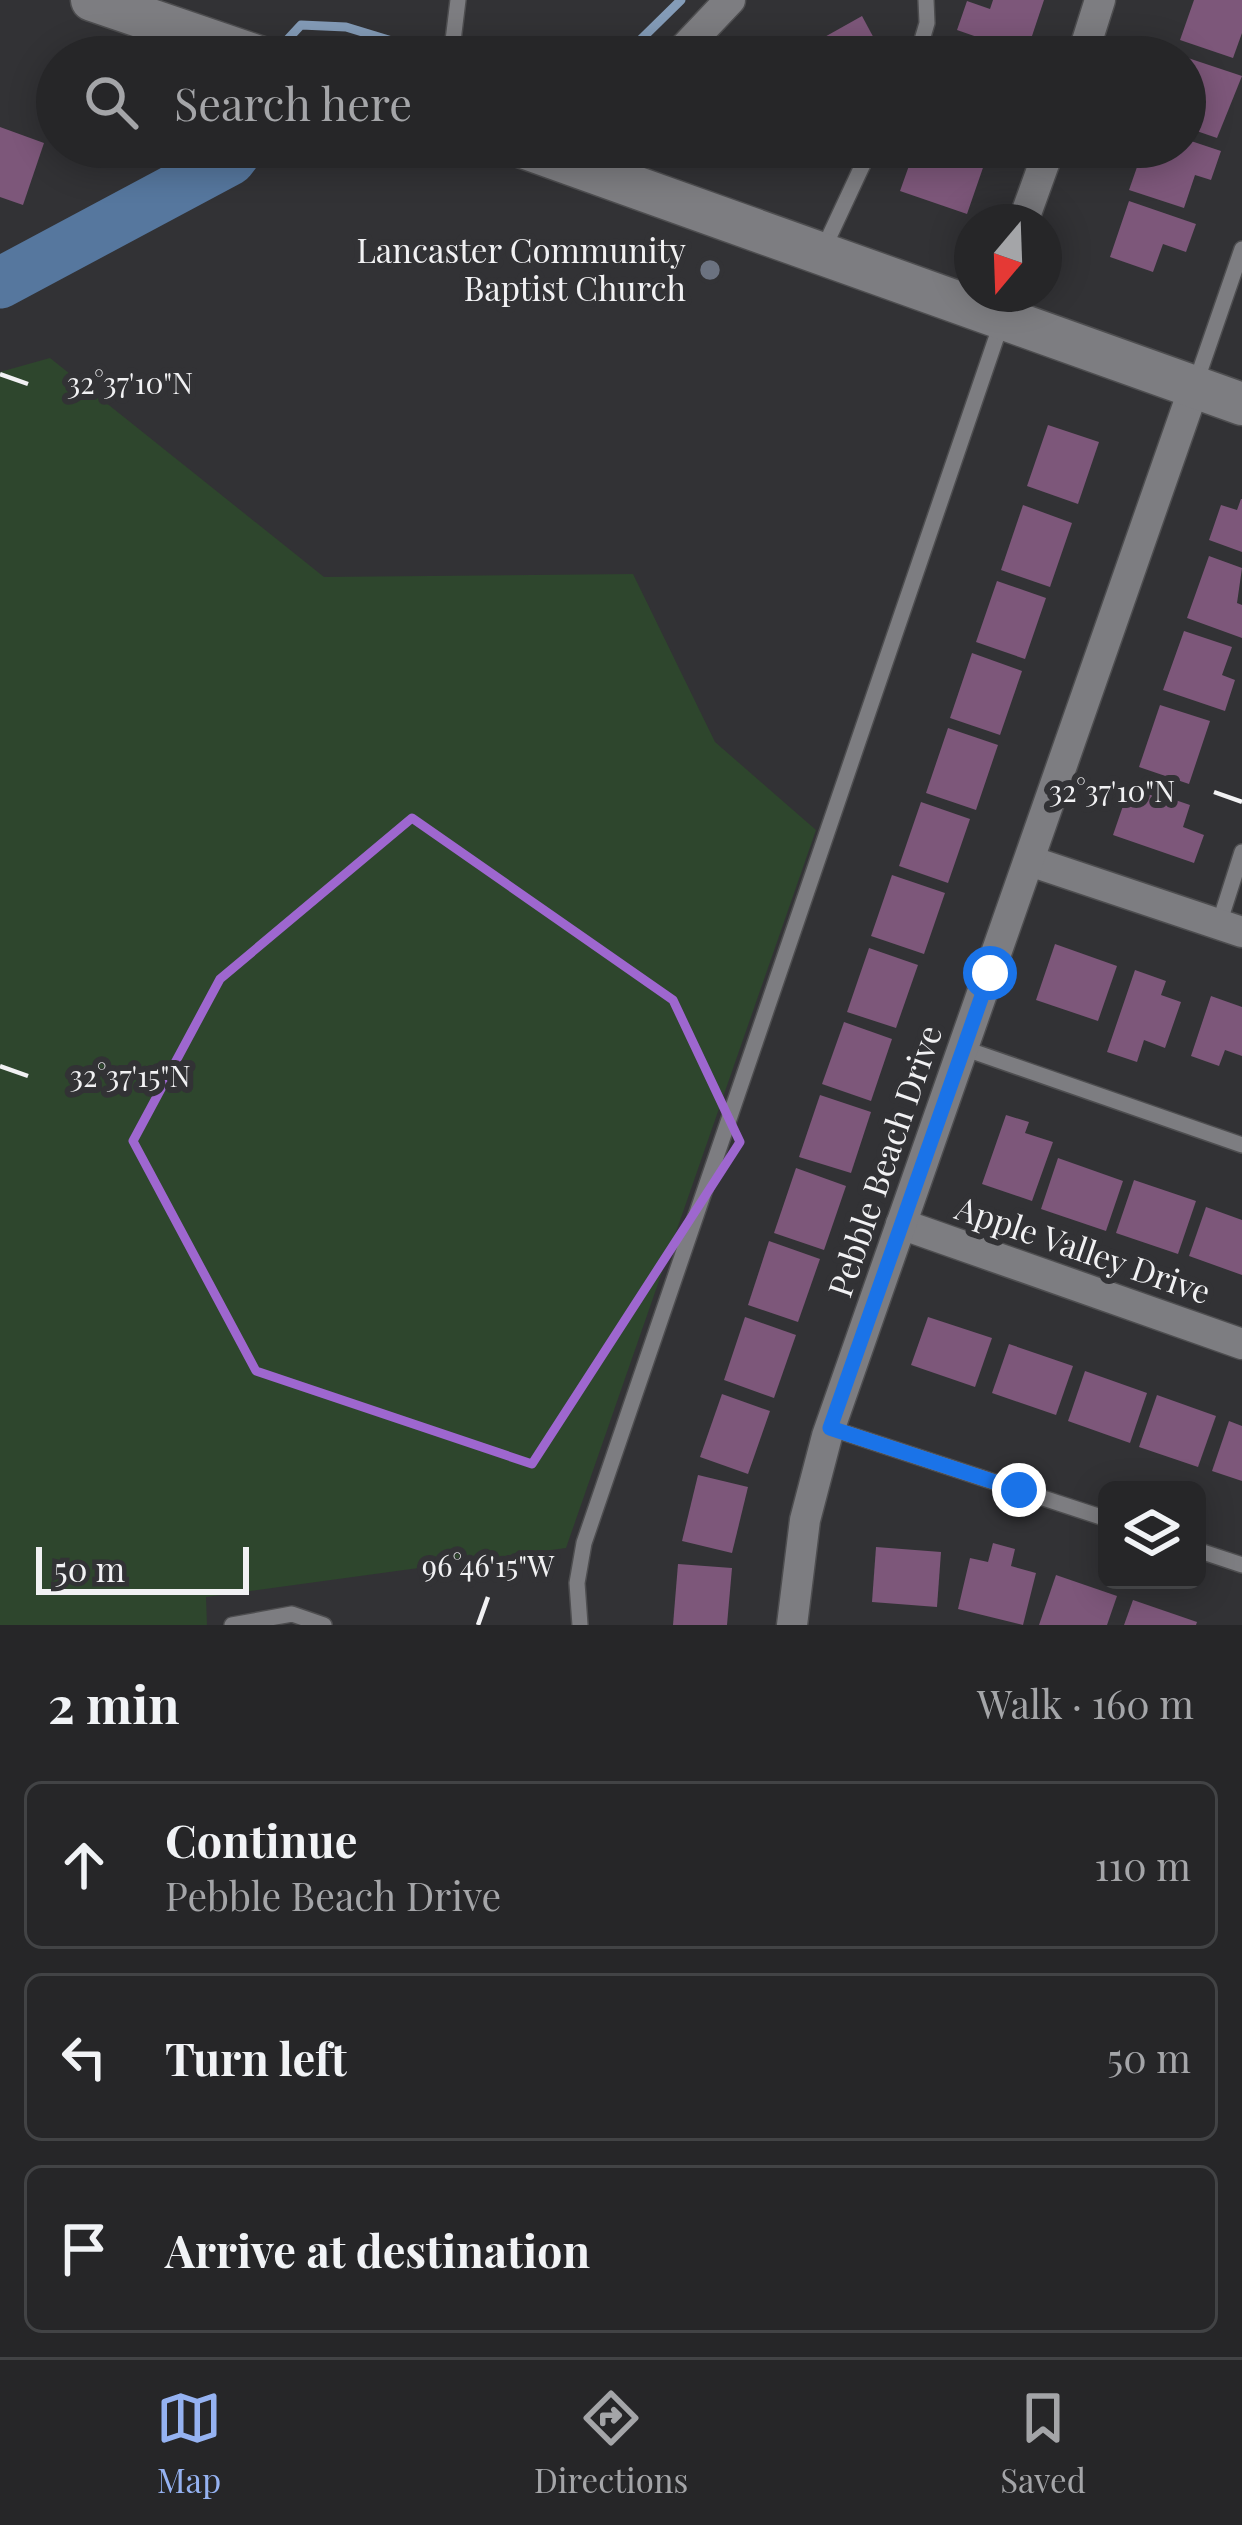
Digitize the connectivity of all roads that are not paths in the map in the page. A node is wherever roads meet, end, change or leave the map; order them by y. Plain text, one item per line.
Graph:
1 (92, 0) edge
2 (458, 0) edge
3 (730, 0) edge
4 (926, 0) edge
5 (1100, 0) edge
6 (197, 36) edge
7 (454, 36) edge
8 (696, 36) edge
9 (923, 36) edge
10 (1089, 36) edge
11 (628, 168) edge
12 (861, 168) edge
13 (1042, 168) edge
14 (1029, 204) edge
15 (1242, 249) edge
16 (820, 255) junction
17 (954, 298) edge
18 (996, 312) edge
19 (999, 312) edge
20 (1195, 388) junction
21 (1242, 404) edge
22 (1242, 852) edge
23 (1030, 860) junction
24 (1230, 928) edge
25 (963, 1048) junction
26 (1242, 1145) edge
27 (901, 1224) junction
28 (1242, 1344) edge
29 (830, 1428) junction
30 (1098, 1517) edge
31 (1206, 1553) edge
32 (1242, 1565) edge
33 (232, 1625) edge
34 (323, 1625) edge
35 (580, 1625) edge
36 (792, 1625) edge

1 - 6 street
2 - 7 lane
3 - 8 street
4 - 9 lane
5 - 10 street
11 - 16 street
12 - 16 lane
13 - 14 street
15 - 20 lane
16 - 17 street
18 - 35 lane
19 - 20 street
20 - 21 street
20 - 23 street, Pebble Beach Drive
22 - 24 lane
23 - 24 street
23 - 25 street, Pebble Beach Drive
25 - 26 lane
25 - 27 street, Pebble Beach Drive
27 - 28 street, Apple Valley Drive
27 - 29 street, Pebble Beach Drive
29 - 30 lane
29 - 36 street, Pebble Beach Drive
31 - 32 lane
33 - 34 lane

